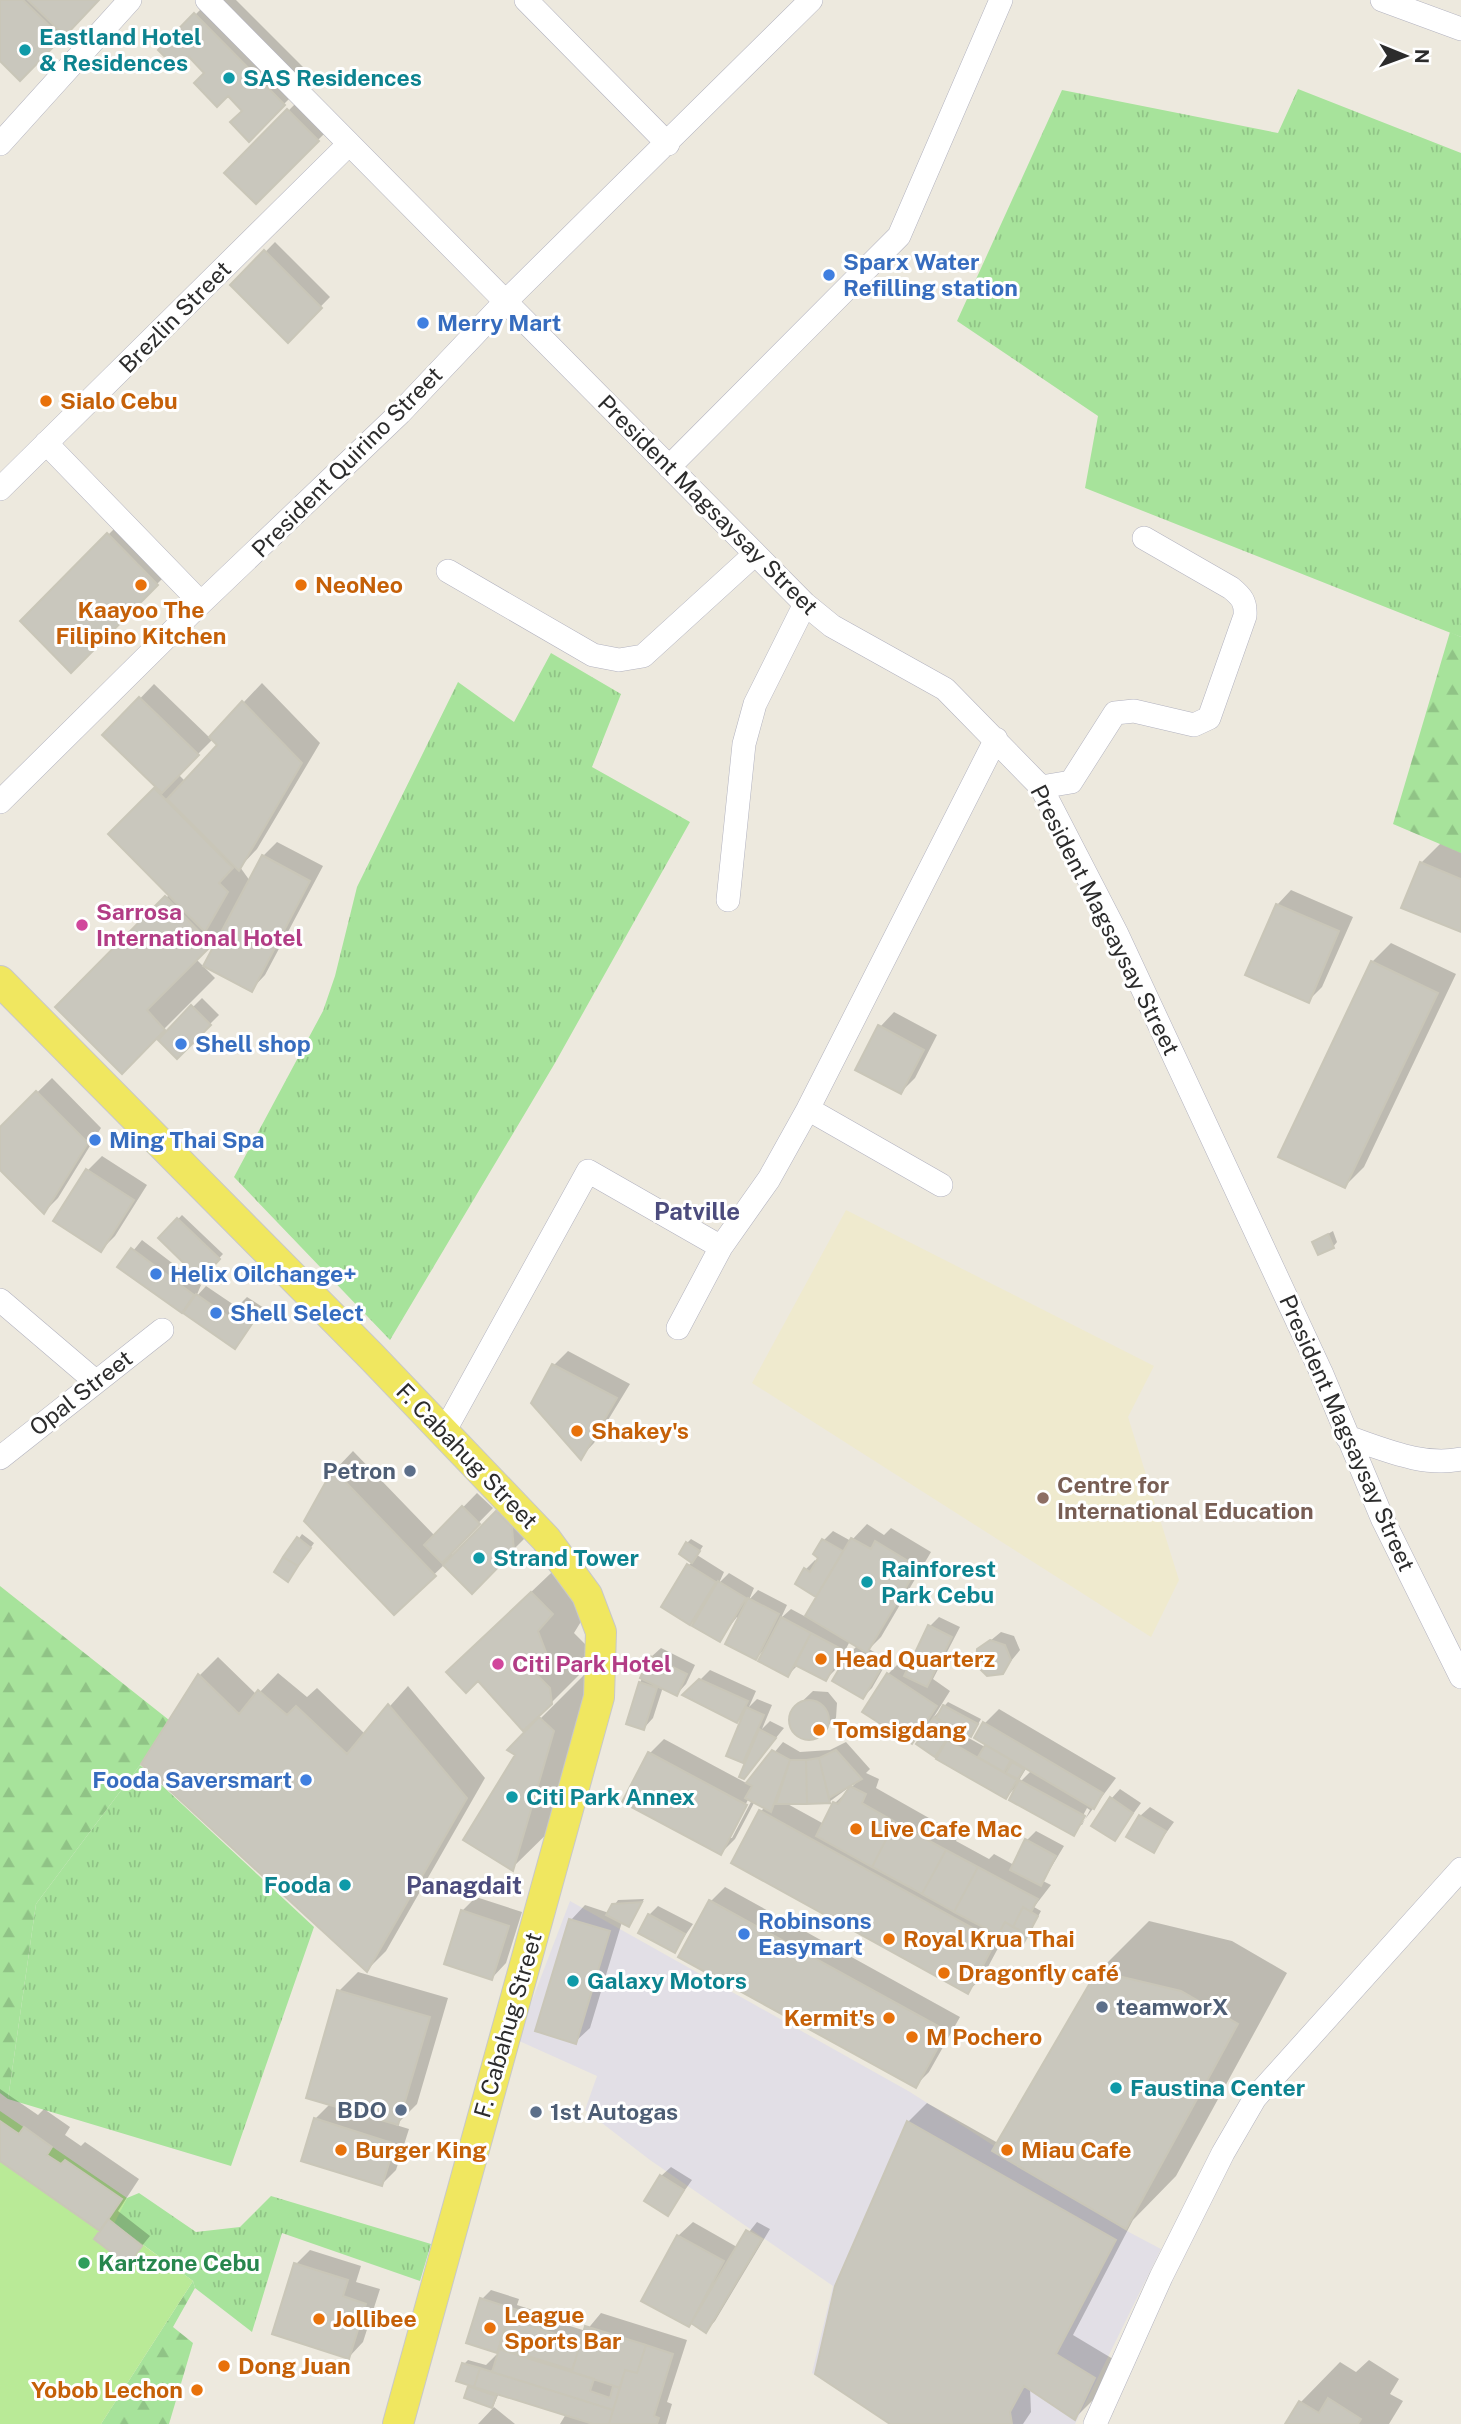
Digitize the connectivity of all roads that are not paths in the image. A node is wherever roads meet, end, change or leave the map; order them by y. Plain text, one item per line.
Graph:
1 (130, 0) edge
2 (207, 0) edge
3 (526, 0) edge
4 (811, 0) edge
5 (1001, 0) edge
6 (1381, 0) edge
7 (1461, 29) edge
8 (0, 144) edge
9 (349, 144) junction
10 (668, 144) junction
11 (505, 302) junction
12 (46, 443) junction
13 (669, 467) junction
14 (0, 489) edge
15 (1144, 538) dead end
16 (755, 554) junction
17 (448, 571) dead end
18 (201, 603) junction
19 (805, 604) junction
20 (996, 739) junction
21 (1041, 787) junction
22 (0, 802) edge
23 (729, 900) dead end
24 (0, 981) edge
25 (808, 1109) junction
26 (941, 1185) dead end
27 (721, 1247) junction
28 (0, 1300) edge
29 (677, 1328) dead end
30 (162, 1330) dead end
31 (95, 1381) junction
32 (444, 1432) junction
33 (1347, 1437) junction
34 (0, 1458) edge
35 (1461, 1459) edge
36 (1461, 1677) edge
37 (1461, 1869) edge
38 (398, 2424) edge
39 (1095, 2424) edge

1 - 8 street
2 - 9 street, President Magsaysay Street
3 - 10 street
4 - 10 street, President Quirino Street
5 - 13 street
6 - 7 street
9 - 11 street, President Magsaysay Street
9 - 12 street, Brezlin Street
10 - 11 street, President Quirino Street
11 - 13 street, President Magsaysay Street
11 - 18 street, President Quirino Street
12 - 14 street, Brezlin Street
12 - 18 street
13 - 16 street, President Magsaysay Street
15 - 21 street
16 - 17 street
16 - 19 street, President Magsaysay Street
18 - 22 street, President Quirino Street
19 - 20 street, President Magsaysay Street
19 - 23 street
20 - 21 street, President Magsaysay Street
20 - 25 street
21 - 33 street, President Magsaysay Street
24 - 32 main road, F. Cabahug Street
25 - 26 street
25 - 27 street
27 - 29 street
27 - 32 street
28 - 31 street
30 - 31 street, Opal Street
31 - 34 street, Opal Street
32 - 38 main road, F. Cabahug Street
33 - 35 street
33 - 36 street, President Magsaysay Street
37 - 39 street

